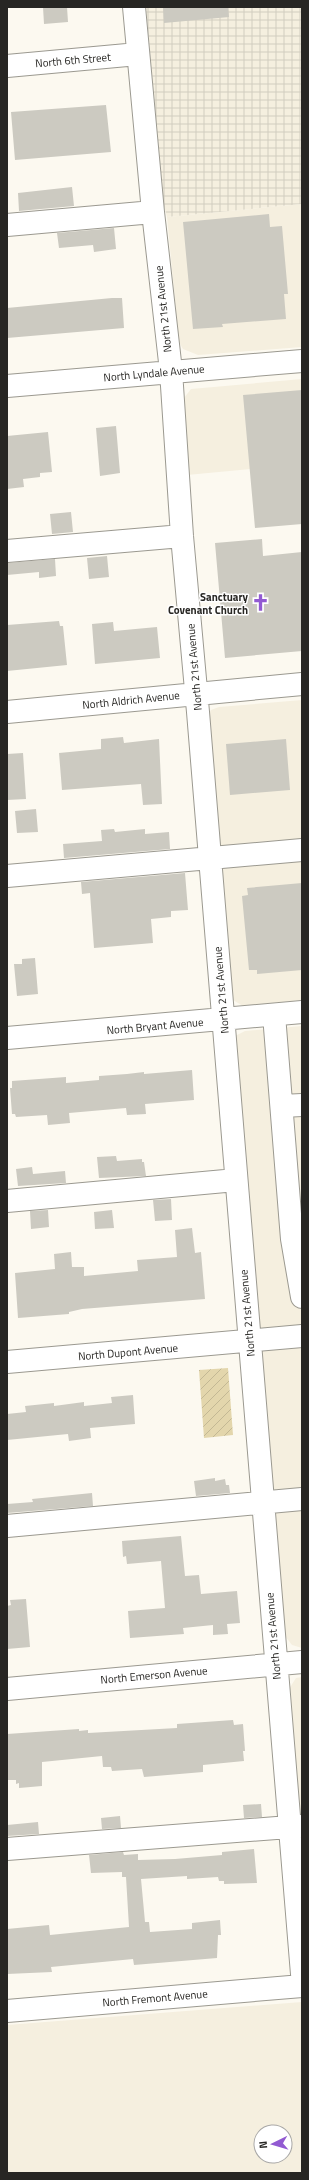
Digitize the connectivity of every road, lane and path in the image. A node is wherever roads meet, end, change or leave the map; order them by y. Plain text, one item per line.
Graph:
1 (134, 7) edge
2 (138, 54) junction
3 (7, 66) edge
4 (153, 212) junction
5 (7, 225) edge
6 (302, 361) edge
7 (171, 371) junction
8 (7, 386) edge
9 (182, 536) junction
10 (7, 551) edge
11 (302, 684) edge
12 (197, 693) junction
13 (7, 712) edge
14 (302, 850) edge
15 (210, 858) junction
16 (7, 876) edge
17 (302, 1012) edge
18 (274, 1015) junction
19 (223, 1020) junction
20 (7, 1038) edge
21 (292, 1106) edge
22 (236, 1180) junction
23 (7, 1201) edge
24 (302, 1297) edge
25 (302, 1336) edge
26 (250, 1341) junction
27 (7, 1362) edge
28 (302, 1499) edge
29 (262, 1503) junction
30 (7, 1526) edge
31 (302, 1662) edge
32 (276, 1664) junction
33 (7, 1689) edge
34 (295, 1826) edge
35 (7, 1849) edge
36 (302, 1974) edge
37 (302, 1986) edge
38 (7, 2011) edge

1 - 2 street, North 21st Avenue
2 - 3 street, North 6th Street
2 - 4 street, North 21st Avenue
4 - 5 street
4 - 7 street, North 21st Avenue
6 - 7 street, North Lyndale Avenue
7 - 8 street, North Lyndale Avenue
7 - 9 street, North 21st Avenue
9 - 10 street
9 - 12 street, North 21st Avenue
11 - 12 street, North Aldrich Avenue
12 - 13 street, North Aldrich Avenue
12 - 15 street, North 21st Avenue
14 - 15 street
15 - 16 street
15 - 19 street, North 21st Avenue
17 - 18 street, North Bryant Avenue
18 - 19 street, North Bryant Avenue
18 - 21 street
19 - 20 street, North Bryant Avenue
19 - 22 street, North 21st Avenue
21 - 24 street
22 - 23 street
22 - 26 street, North 21st Avenue
25 - 26 street, North Dupont Avenue
26 - 27 street, North Dupont Avenue
26 - 29 street, North 21st Avenue
28 - 29 street
29 - 30 street
29 - 32 street, North 21st Avenue
31 - 32 street, North Emerson Avenue
32 - 33 street, North Emerson Avenue
32 - 34 street, North 21st Avenue
34 - 35 street
34 - 36 street, North 21st Avenue
37 - 38 street, North Fremont Avenue

